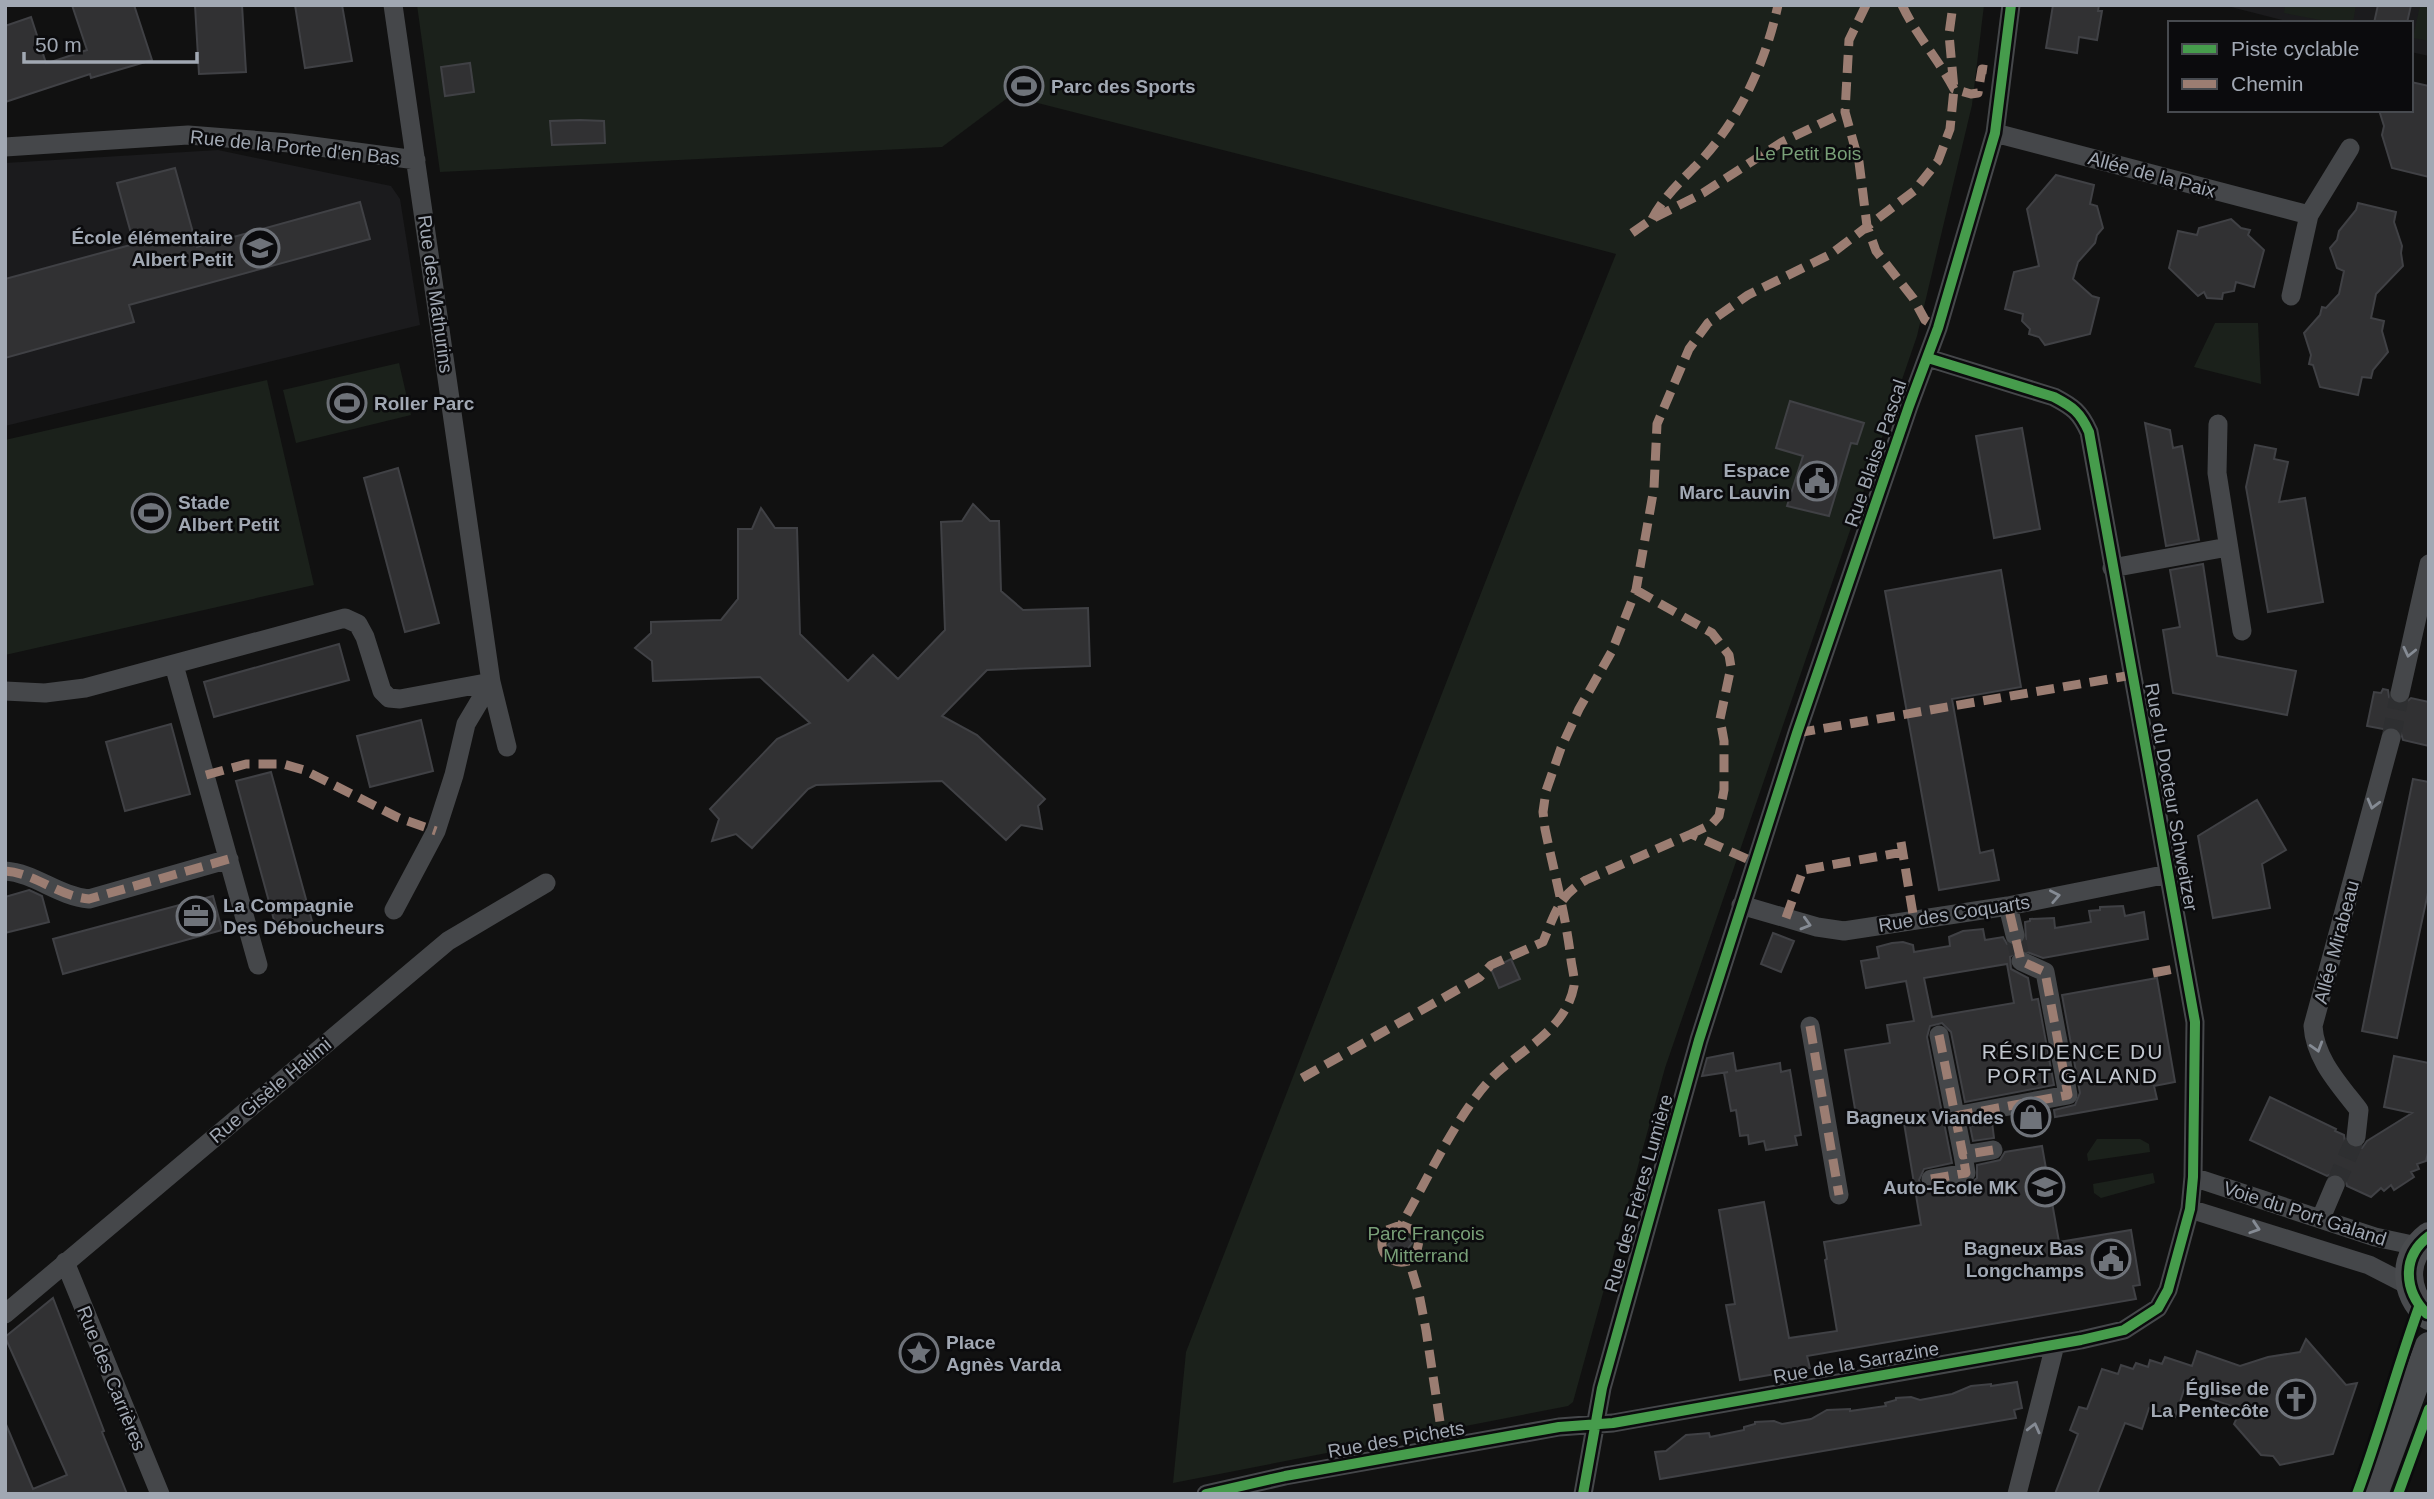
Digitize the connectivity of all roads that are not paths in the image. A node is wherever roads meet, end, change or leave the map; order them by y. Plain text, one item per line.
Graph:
1 (393, 5) edge
2 (2011, 5) edge
3 (1995, 133) junction
4 (5, 147) edge
5 (2350, 148) dead end
6 (416, 160) junction
7 (2309, 215) junction
8 (2291, 296) dead end
9 (1928, 358) junction
10 (2218, 424) dead end
11 (2228, 547) junction
12 (2429, 564) edge
13 (2112, 568) junction
14 (2242, 631) dead end
15 (174, 665) junction
16 (491, 682) junction
17 (5, 691) edge
18 (2400, 693) tunnel mouth
19 (2391, 738) tunnel mouth
20 (507, 747) dead end
21 (229, 859) junction
22 (5, 871) edge
23 (2168, 874) junction
24 (546, 883) dead end
25 (1741, 905) junction
26 (2008, 906) junction
27 (394, 910) dead end
28 (2015, 935) tunnel mouth
29 (2021, 961) tunnel mouth
30 (258, 965) dead end
31 (1810, 1026) dead end
32 (1939, 1035) dead end
33 (1955, 1116) junction
34 (2356, 1138) tunnel mouth
35 (1993, 1150) dead end
36 (1963, 1156) junction
37 (2193, 1177) junction
38 (1931, 1179) dead end
39 (2335, 1185) tunnel mouth
40 (1839, 1195) dead end
41 (2190, 1209) junction
42 (2321, 1219) junction
43 (2423, 1241) edge
44 (65, 1262) junction
45 (2408, 1285) junction
46 (5, 1314) edge
47 (2429, 1316) edge
48 (2124, 1330) joint
49 (2055, 1345) junction
50 (2429, 1346) edge
51 (1594, 1425) junction
52 (160, 1494) edge
53 (1206, 1494) edge
54 (1584, 1494) edge
55 (2017, 1494) edge
56 (2374, 1494) edge

1 - 6 street, Rue des Mathurins
2 - 3 street, Rue Blaise Pascal
3 - 7 street, Allée de la Paix
3 - 9 street, Rue Blaise Pascal
4 - 6 street, Rue de la Porte d'en Bas
5 - 7 street
6 - 16 street, Rue des Mathurins
7 - 8 street
9 - 13 street, Rue du Docteur Schweitzer
9 - 25 street, Rue Blaise Pascal
10 - 11 street
11 - 13 street
11 - 14 street
12 -> 18 street
13 - 23 street, Rue du Docteur Schweitzer
15 - 16 street
15 - 17 street
15 - 21 street
16 - 20 street, Rue des Mathurins
16 - 27 street
19 -> 34 street, Allée Mirabeau
21 - 22 street
21 - 30 street
26 -> 23 street, Rue des Coquarts
23 - 37 street, Rue du Docteur Schweitzer
24 - 44 street, Rue Gisèle Halimi
25 -> 26 street, Rue des Coquarts
25 - 51 street, Rue des Frères Lumière
26 - 28 street
29 - 33 street
31 - 40 street
32 - 33 street
33 - 36 street
35 - 36 street
36 - 38 street
37 - 41 street, Rue du Docteur Schweitzer
37 - 42 street, Voie du Port Galand
39 - 42 street
41 -> 45 street, Voie du Port Galand
41 - 48 street, Rue du Docteur Schweitzer
42 - 43 street, Voie du Port Galand
43 - 45 street
44 - 46 street, Rue Gisèle Halimi
44 - 52 street, Rue des Carrières
45 - 47 street
48 - 49 street, Rue de la Sarrazine
49 - 51 street, Rue de la Sarrazine
55 -> 49 street
50 - 56 street
51 - 53 street, Rue des Pichets
51 - 54 street, Rue des Frères Lumière

